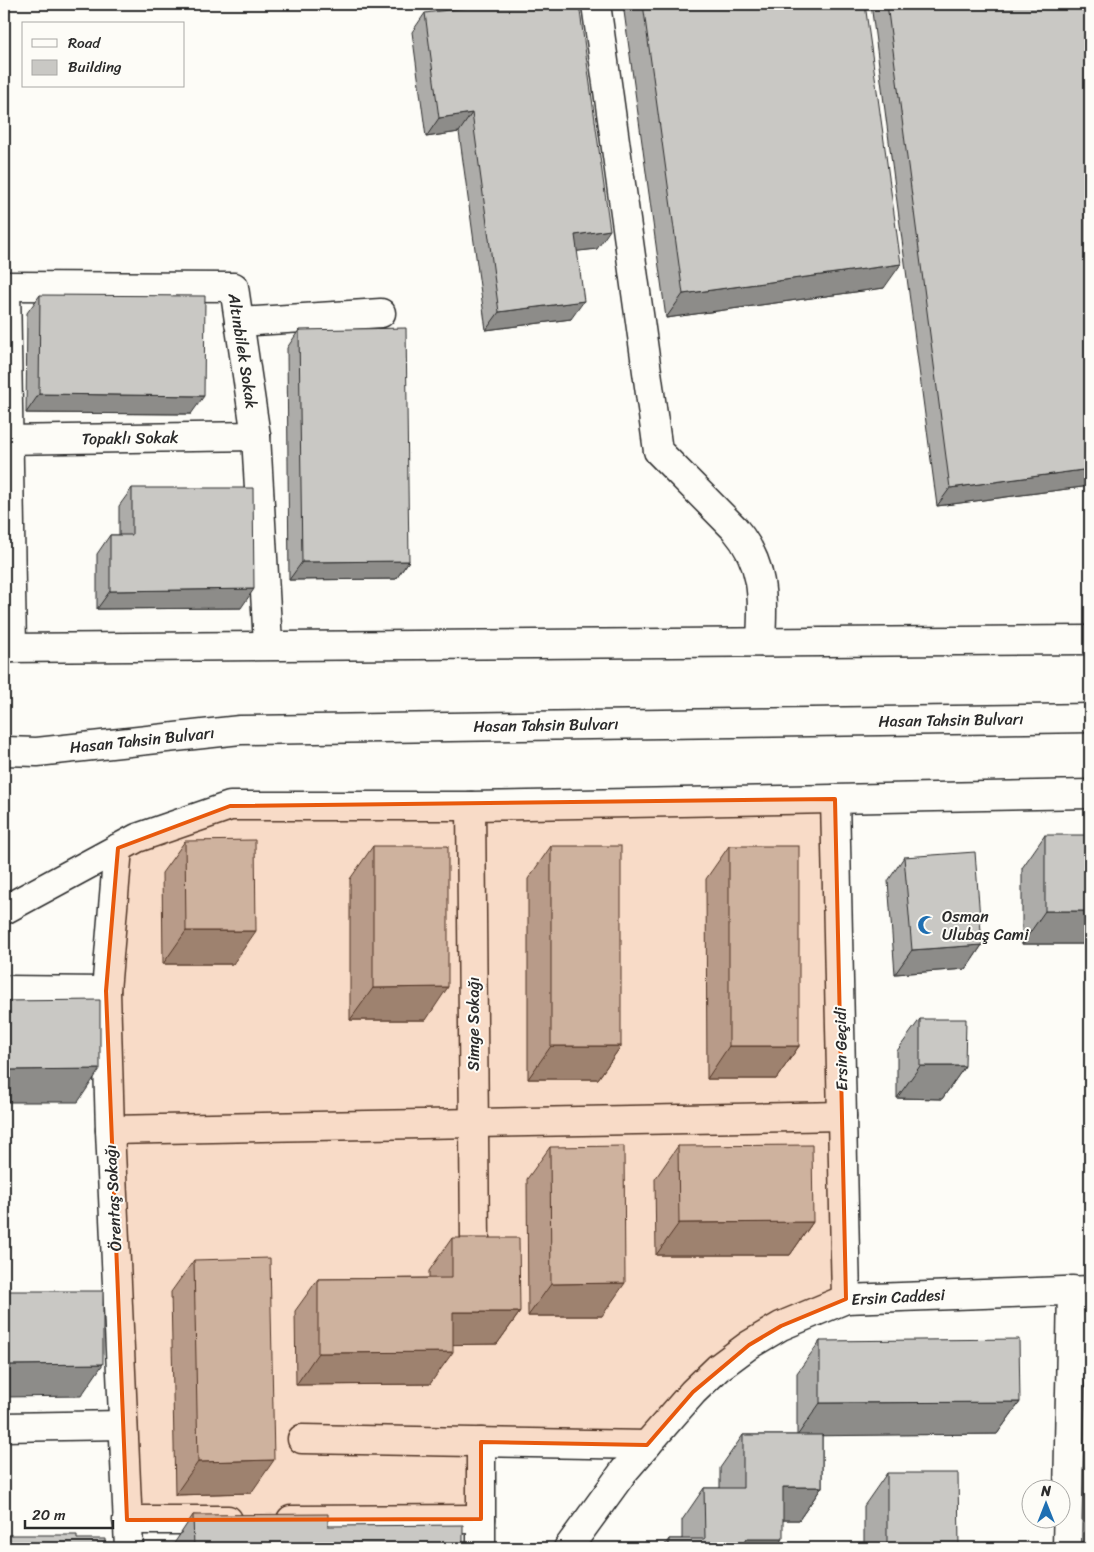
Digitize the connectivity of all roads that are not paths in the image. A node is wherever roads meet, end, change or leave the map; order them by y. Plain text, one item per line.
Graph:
1 (596, 4) edge
2 (5, 286) edge
3 (381, 313) dead end
4 (239, 322) junction
5 (256, 436) junction
6 (6, 440) edge
7 (1090, 640) edge
8 (761, 642) junction
9 (268, 644) junction
10 (8, 648) edge
11 (1090, 718) edge
12 (4, 751) edge
13 (1090, 794) edge
14 (836, 799) junction
15 (471, 806) junction
16 (118, 848) junction
17 (6, 906) edge
18 (4, 990) edge
19 (106, 991) junction
20 (842, 1116) junction
21 (474, 1123) junction
22 (110, 1130) junction
23 (475, 1242) edge
24 (1081, 1290) edge
25 (846, 1299) junction
26 (123, 1425) junction
27 (4, 1427) edge
28 (302, 1440) dead end
29 (481, 1442) junction
30 (647, 1445) junction
31 (481, 1519) junction
32 (127, 1520) junction
33 (129, 1548) edge
34 (481, 1548) edge
35 (568, 1548) edge
36 (1067, 1548) edge

1 - 8 street
2 - 4 street, Altınbilek Sokak
2 - 6 street
3 - 4 street
4 - 5 street, Altınbilek Sokak
5 - 6 street, Topaklı Sokak
5 - 9 street, Altınbilek Sokak
6 - 10 street
7 - 8 street
8 - 9 street
9 - 10 street
11 - 12 street, Hasan Tahsin Bulvarı
13 - 14 street
14 - 15 street
14 - 20 street, Ersin Geçidi
15 - 16 street
15 - 21 street, Simge Sokağı
16 - 17 street
16 - 19 street, Örentaş Sokağı
18 - 19 street
19 - 22 street, Örentaş Sokağı
20 - 21 street
20 - 25 street, Ersin Geçidi
21 - 22 street
21 - 23 street, Simge Sokağı
22 - 26 street, Örentaş Sokağı
24 - 25 street, Ersin Caddesi
24 - 36 street
25 - 30 street, Ersin Caddesi
26 - 27 street
26 - 32 street, Örentaş Sokağı
28 - 29 street
29 - 30 street
29 - 31 street
30 - 35 street, Ersin Caddesi
31 - 32 street
31 - 34 street
32 - 33 street, Örentaş Sokağı

